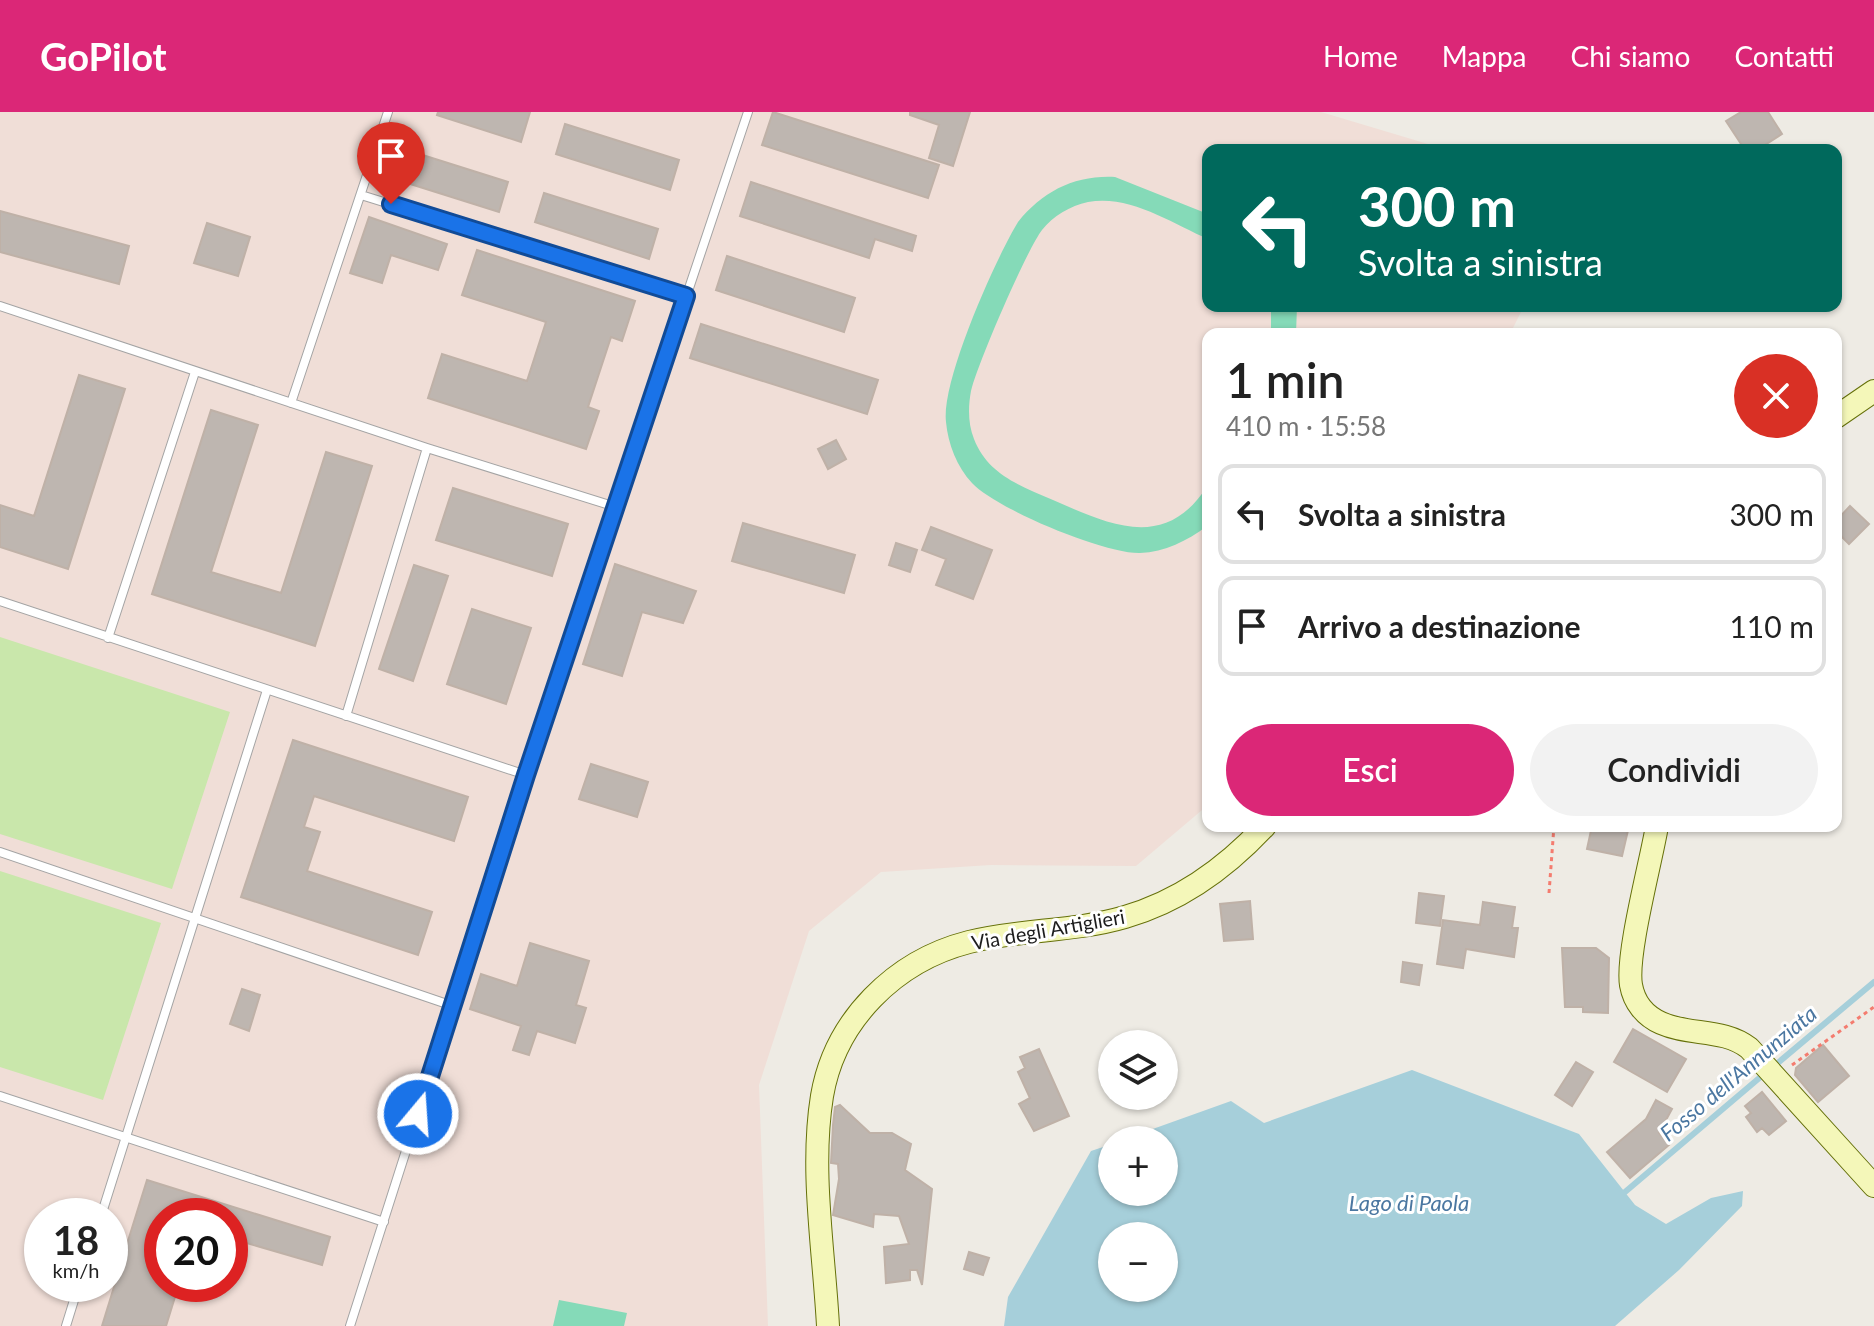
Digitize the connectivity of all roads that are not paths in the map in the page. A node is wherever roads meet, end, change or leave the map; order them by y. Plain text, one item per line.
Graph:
1 (388, 112) edge
2 (748, 112) edge
3 (361, 195) junction
4 (686, 296) junction
5 (0, 306) edge
6 (195, 372) junction
7 (1874, 391) edge
8 (291, 403) junction
9 (1842, 413) edge
10 (427, 448) junction
11 (616, 507) junction
12 (0, 601) edge
13 (108, 638) junction
14 (267, 690) junction
15 (346, 716) junction
16 (526, 775) junction
17 (1258, 832) edge
18 (1656, 832) edge
19 (0, 852) edge
20 (195, 917) junction
21 (453, 1006) junction
22 (0, 1096) edge
23 (126, 1137) junction
24 (1874, 1186) edge
25 (107, 1198) edge
26 (384, 1222) junction
27 (73, 1302) edge
28 (66, 1326) edge
29 (350, 1326) edge
30 (828, 1326) edge

1 - 3 lane
2 - 4 lane
3 - 4 lane
3 - 8 lane
4 - 11 lane
5 - 6 lane
6 - 8 lane
6 - 13 lane
7 - 9 street
8 - 10 lane
10 - 11 lane
10 - 15 lane
11 - 16 lane
12 - 13 lane
13 - 14 lane
14 - 15 lane
14 - 20 lane
15 - 16 lane
16 - 21 lane
17 - 30 street, Via degli Artiglieri
18 - 24 street
19 - 20 lane
20 - 21 lane
20 - 23 lane
21 - 26 lane
22 - 23 lane
23 - 25 lane
23 - 26 lane
26 - 29 lane
27 - 28 lane

